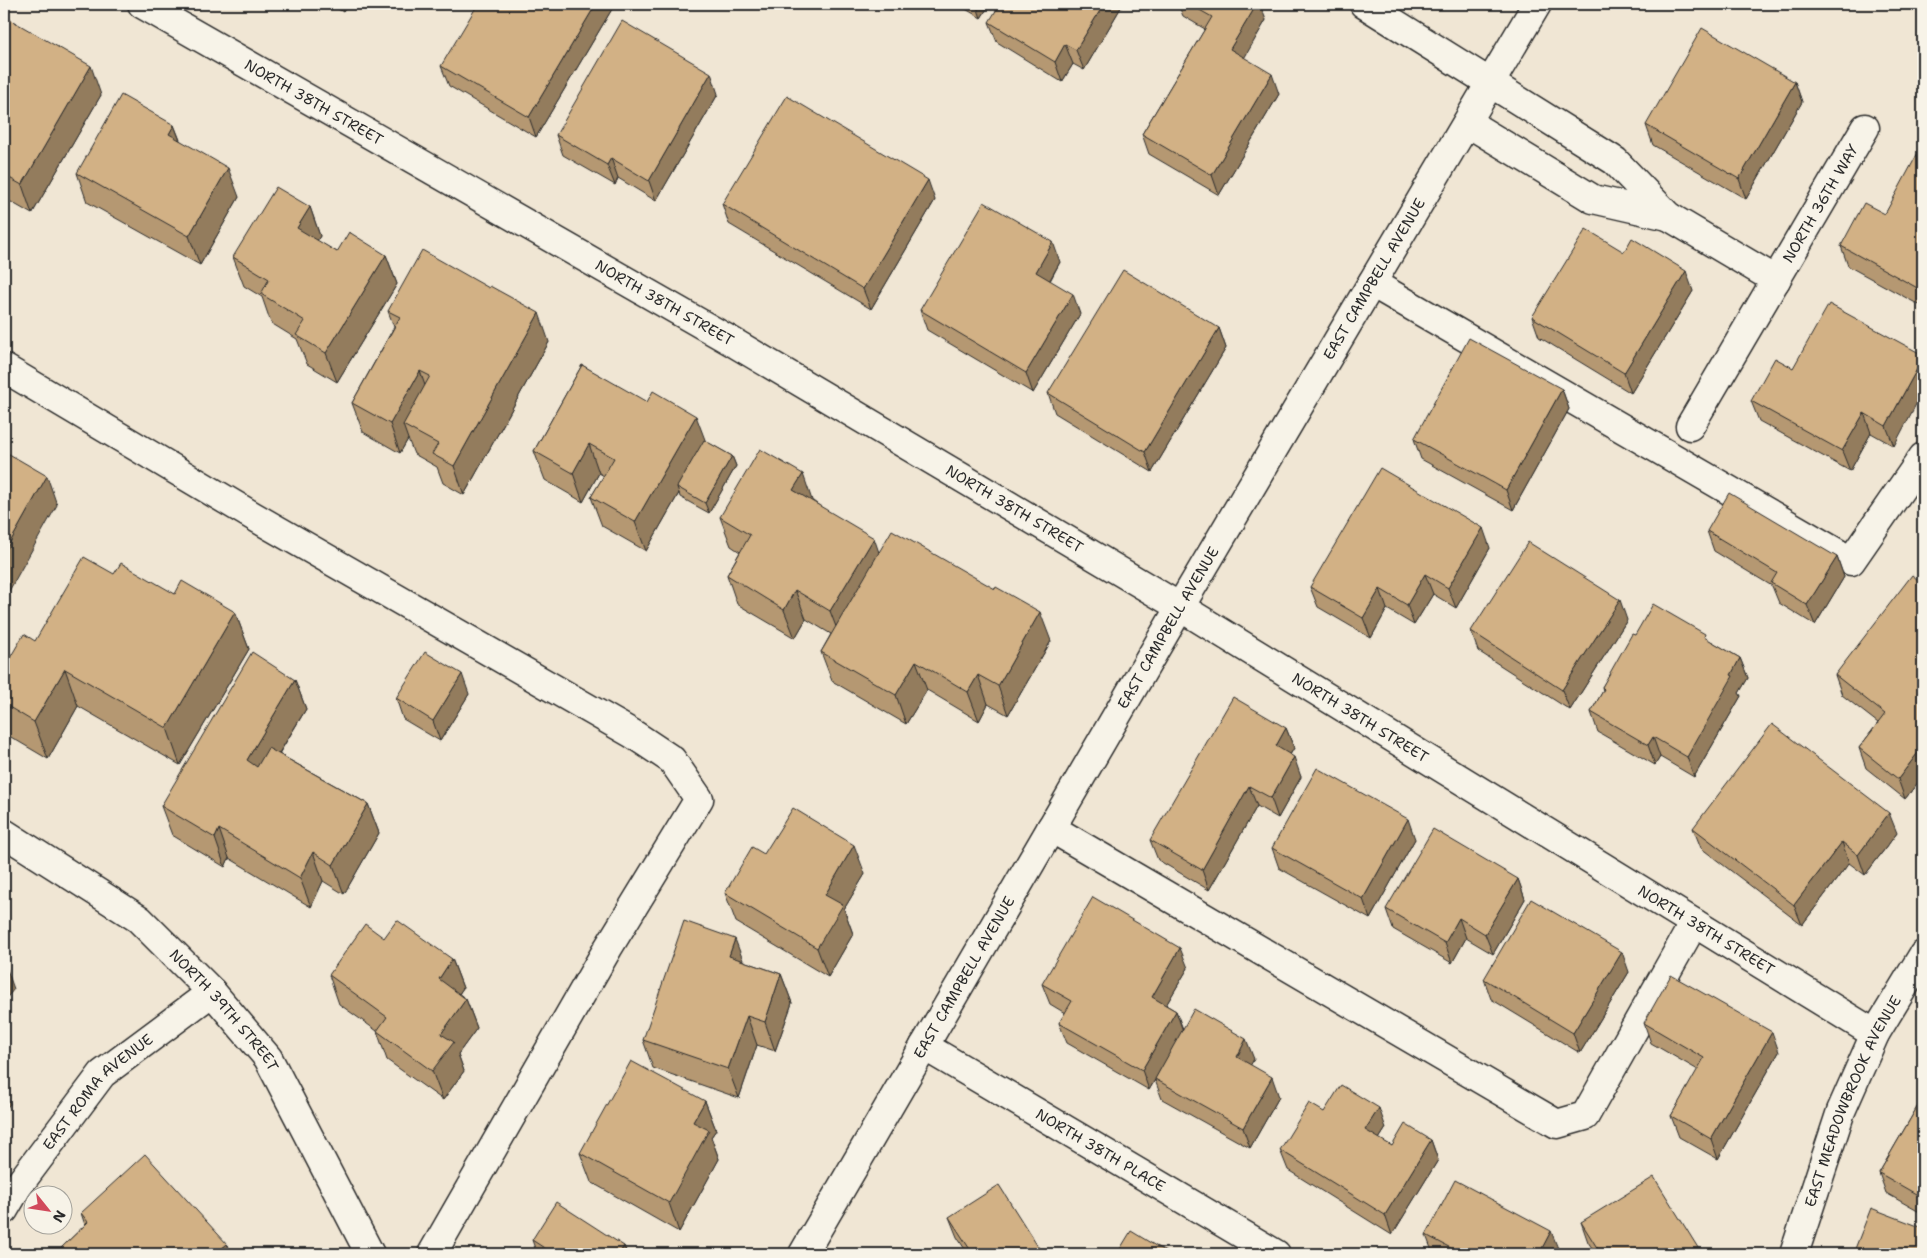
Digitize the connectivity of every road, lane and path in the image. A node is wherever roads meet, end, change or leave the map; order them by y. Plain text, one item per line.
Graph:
1 (142, 4) edge
2 (1364, 4) edge
3 (1538, 4) edge
4 (1491, 83) junction
5 (1468, 122) junction
6 (1865, 128) dead end
7 (1615, 160) junction
8 (1593, 199) junction
9 (1668, 216) junction
10 (1776, 280) junction
11 (1372, 283) junction
12 (4, 368) edge
13 (1690, 426) dead end
14 (1923, 457) edge
15 (1180, 607) junction
16 (1051, 828) junction
17 (4, 832) edge
18 (1694, 923) junction
19 (1923, 955) edge
20 (212, 992) junction
21 (1875, 1034) junction
22 (924, 1046) junction
23 (4, 1210) edge
24 (370, 1254) edge
25 (432, 1254) edge
26 (803, 1254) edge
27 (1276, 1254) edge
28 (1794, 1254) edge

1 - 15 street, NORTH 38TH STREET
2 - 4 street, NORTH 36TH WAY
3 - 4 street, EAST CAMPBELL AVENUE
4 - 5 street, EAST CAMPBELL AVENUE
4 - 7 street, NORTH 36TH WAY
5 - 8 street, NORTH 36TH WAY
5 - 11 street, EAST CAMPBELL AVENUE
6 - 10 street, NORTH 36TH WAY
7 - 8 street
7 - 9 street, NORTH 36TH WAY
8 - 9 street, NORTH 36TH WAY
9 - 10 street, NORTH 36TH WAY
10 - 13 street, NORTH 36TH WAY
11 - 14 street
11 - 15 street, EAST CAMPBELL AVENUE
12 - 25 street
15 - 16 street, EAST CAMPBELL AVENUE
15 - 18 street, NORTH 38TH STREET
16 - 18 street
16 - 22 street, EAST CAMPBELL AVENUE
17 - 20 street, NORTH 39TH STREET
18 - 21 street, NORTH 38TH STREET
19 - 21 street, EAST MEADOWBROOK AVENUE
20 - 23 street, EAST ROMA AVENUE
20 - 24 street, NORTH 39TH STREET
21 - 28 street, EAST MEADOWBROOK AVENUE
22 - 26 street, EAST CAMPBELL AVENUE
22 - 27 street, NORTH 38TH PLACE

